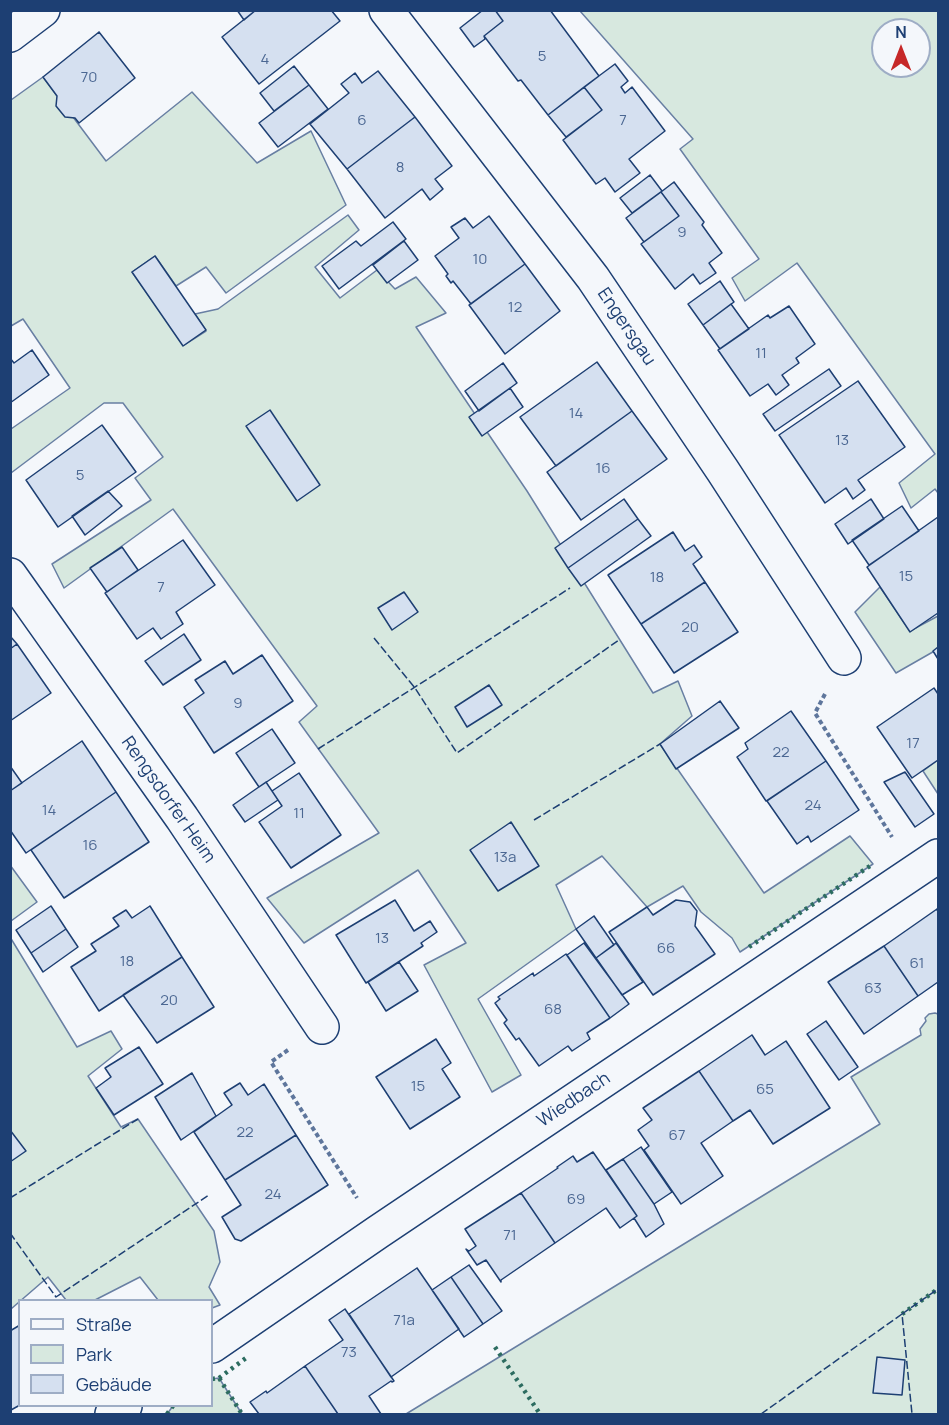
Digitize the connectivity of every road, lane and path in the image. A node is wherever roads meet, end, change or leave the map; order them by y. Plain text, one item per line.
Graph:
1 (43, 10) edge
2 (386, 10) edge
3 (10, 35) edge
4 (10, 575) edge
5 (843, 658) joint
6 (927, 865) edge
7 (322, 1028) joint
8 (378, 1232) junction
9 (213, 1345) edge

1 - 3 street
2 - 5 street, Engersgau
4 - 7 street, Rengsdorfer Heim
5 - 6 path
6 - 8 street, Wiedbach
7 - 8 path
8 - 9 street, Wiedbach

